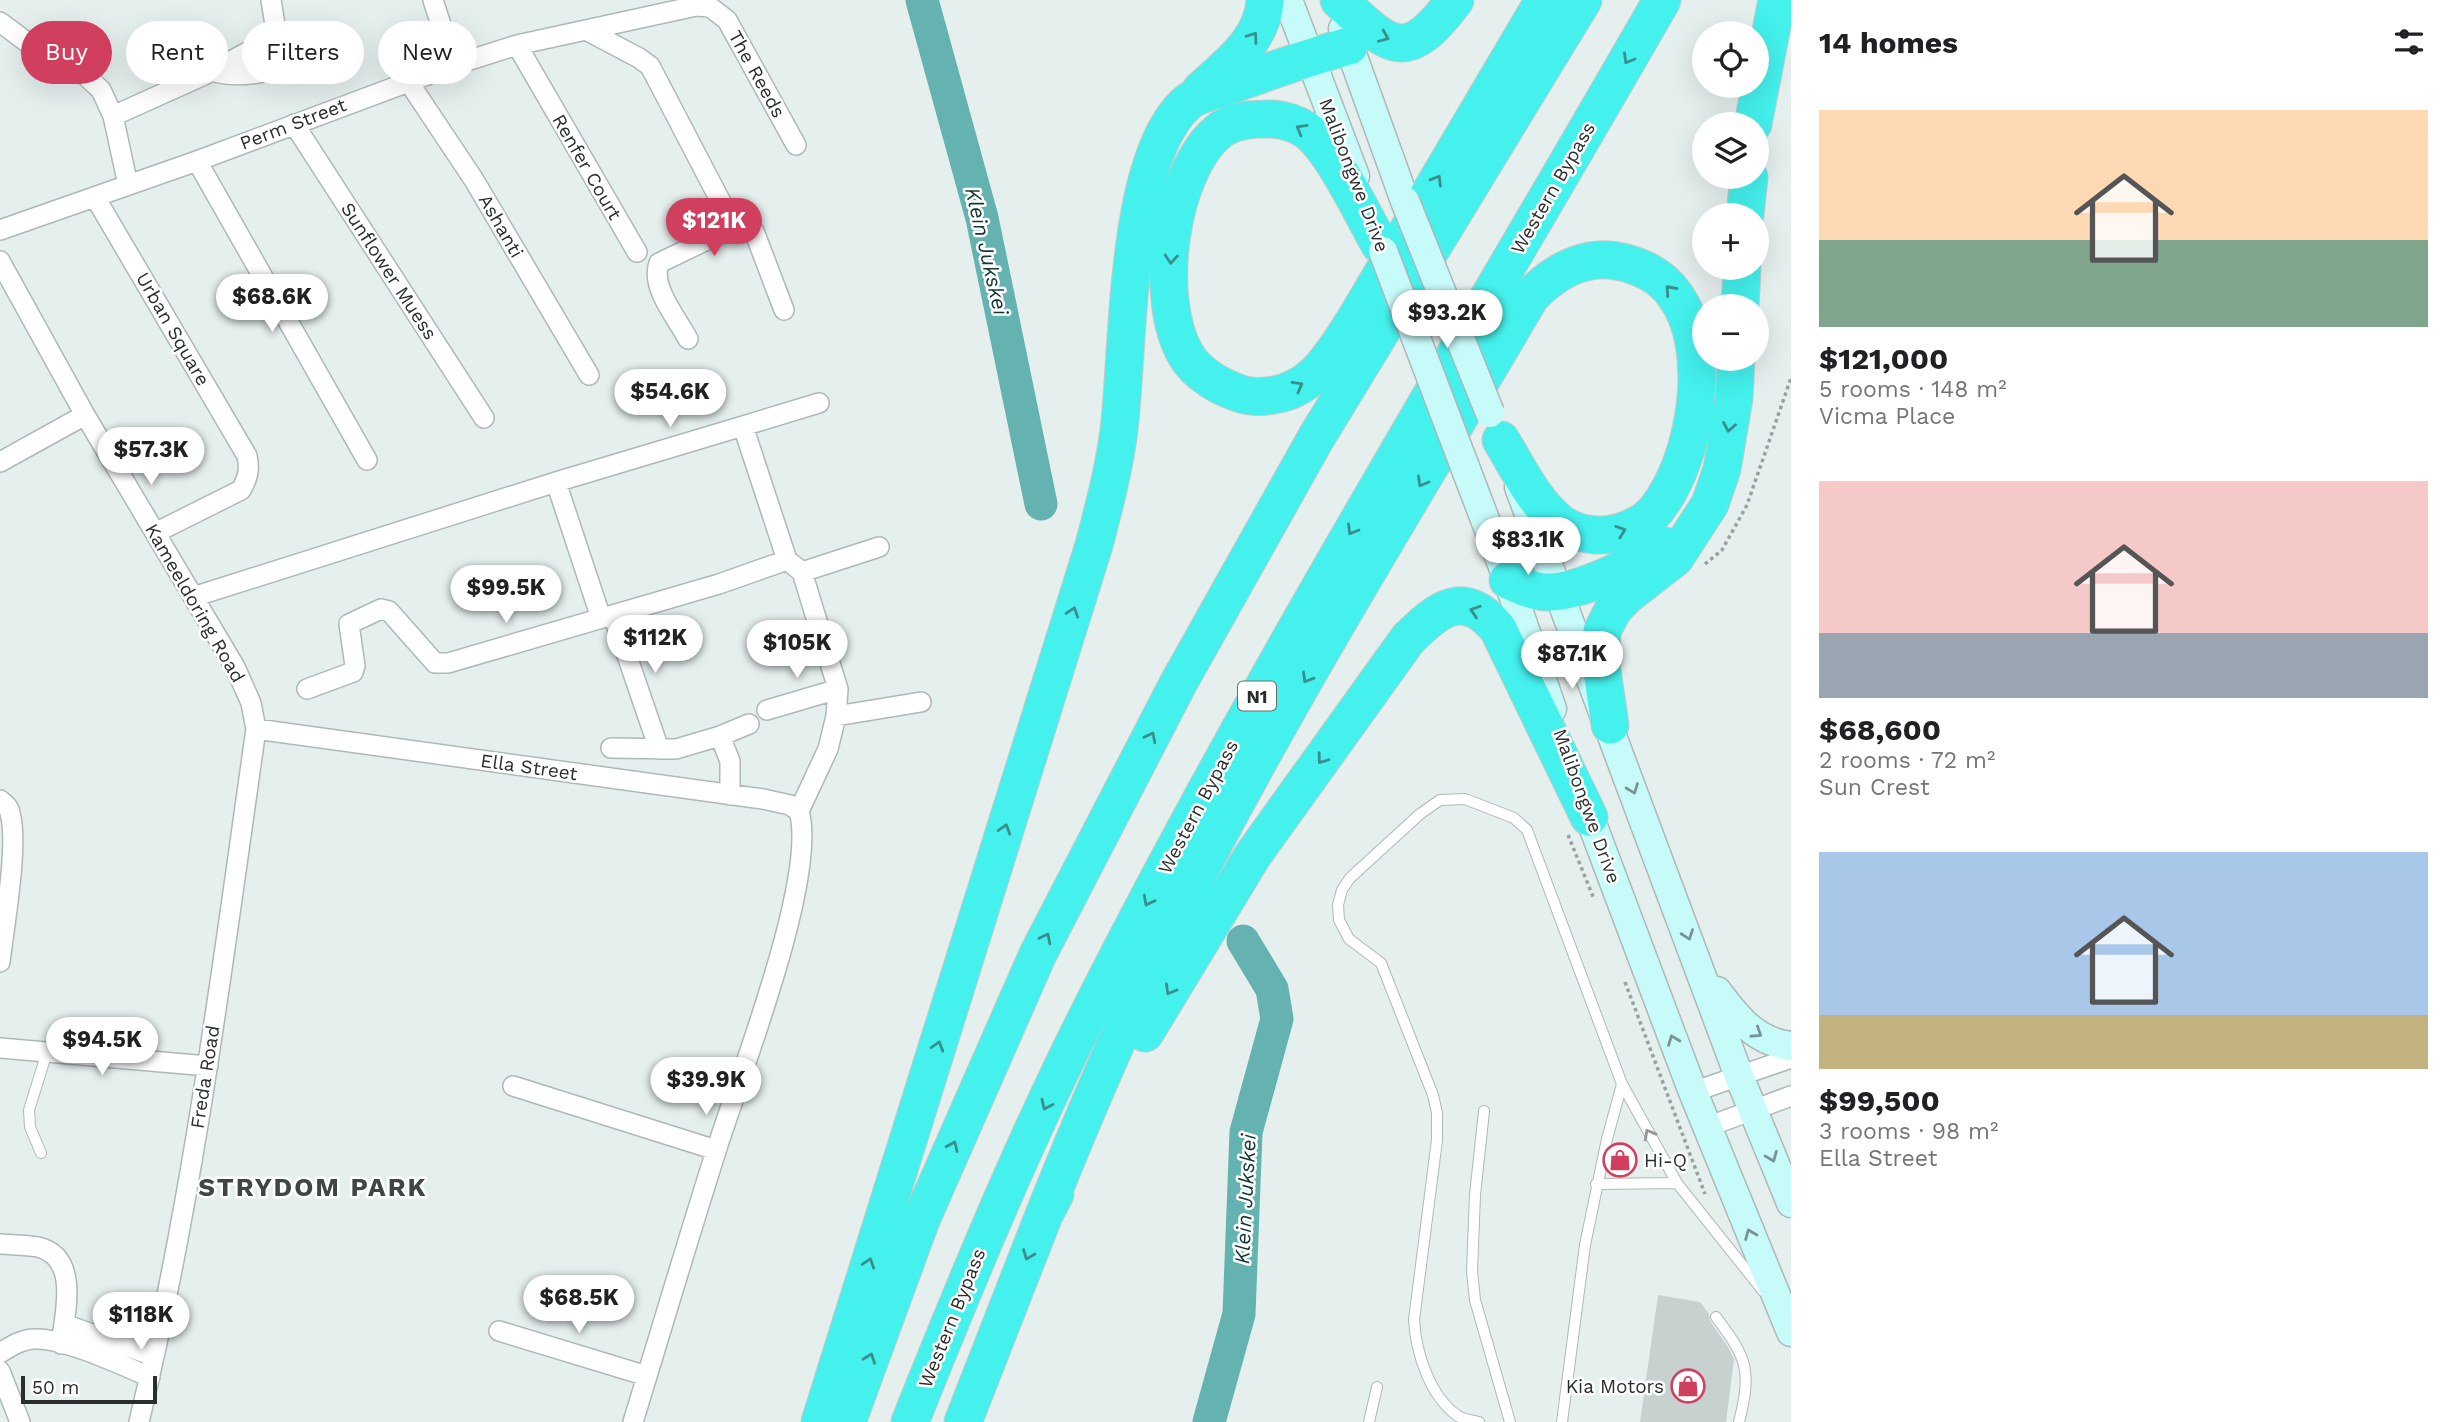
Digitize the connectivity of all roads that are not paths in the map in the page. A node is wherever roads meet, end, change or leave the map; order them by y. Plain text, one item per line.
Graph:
1 (271, 0) edge
2 (433, 0) edge
3 (1265, 0) edge
4 (1288, 0) edge
5 (1333, 0) edge
6 (1339, 0) edge
7 (1455, 0) edge
8 (1544, 0) edge
9 (1583, 0) edge
10 (1662, 0) edge
11 (1777, 0) edge
12 (440, 21) edge
13 (0, 22) edge
14 (589, 31) junction
15 (517, 45) junction
16 (1349, 46) junction
17 (1310, 57) junction
18 (477, 58) edge
19 (228, 63) edge
20 (184, 84) edge
21 (400, 84) edge
22 (410, 84) edge
23 (1190, 100) junction
24 (1755, 112) edge
25 (113, 116) junction
26 (294, 124) junction
27 (796, 145) dead end
28 (197, 161) junction
29 (128, 185) junction
30 (95, 197) junction
31 (734, 227) junction
32 (0, 230) edge
33 (1381, 248) junction
34 (637, 252) dead end
35 (0, 261) edge
36 (784, 310) dead end
37 (688, 339) dead end
38 (1735, 371) edge
39 (589, 375) dead end
40 (820, 403) dead end
41 (85, 415) junction
42 (484, 418) dead end
43 (743, 426) junction
44 (1495, 427) junction
45 (367, 460) dead end
46 (0, 462) edge
47 (556, 482) junction
48 (1693, 529) junction
49 (155, 533) junction
50 (879, 547) dead end
51 (795, 566) junction
52 (1508, 580) junction
53 (1560, 590) junction
54 (193, 597) junction
55 (607, 617) junction
56 (307, 689) dead end
57 (838, 689) junction
58 (920, 702) dead end
59 (767, 710) dead end
60 (836, 716) junction
61 (749, 724) dead end
62 (1609, 725) junction
63 (256, 729) junction
64 (720, 736) junction
65 (611, 748) dead end
66 (659, 749) junction
67 (730, 795) junction
68 (0, 800) edge
69 (799, 811) junction
70 (1578, 823) junction
71 (0, 962) edge
72 (1700, 969) junction
73 (1791, 1046) edge
74 (0, 1048) edge
75 (47, 1052) junction
76 (1791, 1058) edge
77 (208, 1066) junction
78 (1739, 1076) junction
79 (1622, 1084) junction
80 (513, 1086) dead end
81 (1693, 1092) junction
82 (1791, 1096) edge
83 (1484, 1111) dead end
84 (1753, 1111) junction
85 (1707, 1127) junction
86 (716, 1150) junction
87 (41, 1153) dead end
88 (1677, 1183) junction
89 (1596, 1184) junction
90 (1791, 1203) edge
91 (1044, 1215) junction
92 (0, 1244) edge
93 (1716, 1317) dead end
94 (1788, 1326) edge
95 (499, 1331) dead end
96 (62, 1334) junction
97 (0, 1353) edge
98 (154, 1356) junction
99 (0, 1371) edge
100 (150, 1377) junction
101 (647, 1377) junction
102 (1377, 1387) dead end
103 (1460, 1420) edge
104 (20, 1422) edge
105 (139, 1422) edge
106 (633, 1422) edge
107 (820, 1422) edge
108 (847, 1422) edge
109 (910, 1422) edge
110 (963, 1422) edge
111 (1369, 1422) edge
112 (1479, 1422) edge
113 (1510, 1422) edge
114 (1562, 1422) edge
115 (1739, 1422) edge

1 - 19 street
2 - 12 street
23 -> 3 highway
4 - 17 main road, Malibongwe Drive
5 - 16 main road, Malibongwe Drive
6 -> 7 highway
33 -> 8 highway
108 -> 9 highway
10 -> 109 highway, Western Bypass / N1
11 - 24 highway
13 - 25 street
14 - 15 street, Perm Street
14 - 27 street, The Reeds
14 - 31 street
15 - 18 street, Perm Street
15 - 34 street, Renfer Court
16 - 17 highway
16 - 44 main road, Malibongwe Drive, bridge
17 - 23 highway
17 - 33 main road, Malibongwe Drive
20 - 25 street
21 - 26 street, Perm Street
22 - 39 street, Ashanti
107 -> 23 highway
25 - 29 street
26 - 28 street, Perm Street
26 - 42 street, Sunflower Muess
28 - 29 street, Perm Street
28 - 45 street
29 - 30 street, Perm Street
30 - 32 street, Perm Street
30 - 49 street, Urban Square
31 - 36 street
31 - 37 street
33 - 52 main road, Malibongwe Drive, bridge
35 - 41 street, Kameeldoring Road
38 -> 48 highway
40 - 43 street
41 - 46 street
41 - 49 street, Kameeldoring Road
43 - 47 street
43 - 51 street
44 - 53 main road, Malibongwe Drive
44 -> 91 highway
47 - 54 street
47 - 55 street
48 - 53 highway
48 - 62 highway
49 - 54 street, Kameeldoring Road
50 - 51 street
51 - 55 street
51 - 57 street
52 - 53 highway
52 - 70 main road, Malibongwe Drive
53 - 62 main road, Malibongwe Drive
54 - 63 street, Kameeldoring Road
55 - 56 street
55 - 66 street
57 - 59 street
57 - 60 street
58 - 60 street
60 - 69 street
61 - 64 street
62 -> 72 main road, Malibongwe Drive
63 - 67 street, Ella Street
63 - 77 street, Freda Road
64 - 66 street
64 - 67 street
65 - 66 street
67 - 69 street, Ella Street
68 - 71 street
69 - 86 street
81 -> 70 main road, Malibongwe Drive
70 -> 91 highway
72 -> 73 main road
72 - 78 main road, Malibongwe Drive
74 - 75 street
75 - 77 street
75 - 87 lane
76 - 78 street
77 - 98 street, Freda Road
78 - 81 street
78 - 84 main road, Malibongwe Drive
88 -> 79 lane
79 - 89 lane
79 - 103 lane
80 - 86 street
81 - 85 main road, Malibongwe Drive
82 - 84 street
83 - 113 lane
84 - 85 street
84 -> 90 main road, Malibongwe Drive
94 -> 85 main road, Malibongwe Drive
86 - 101 street
88 - 89 lane
88 - 94 lane
89 - 114 lane
91 -> 110 highway
92 - 96 street
93 - 115 lane
95 - 101 street
96 - 97 street
96 - 98 street
96 - 100 street
98 - 100 street, Freda Road
99 - 104 street
100 - 105 street, Freda Road
101 - 106 street
102 - 111 lane
103 - 112 lane

